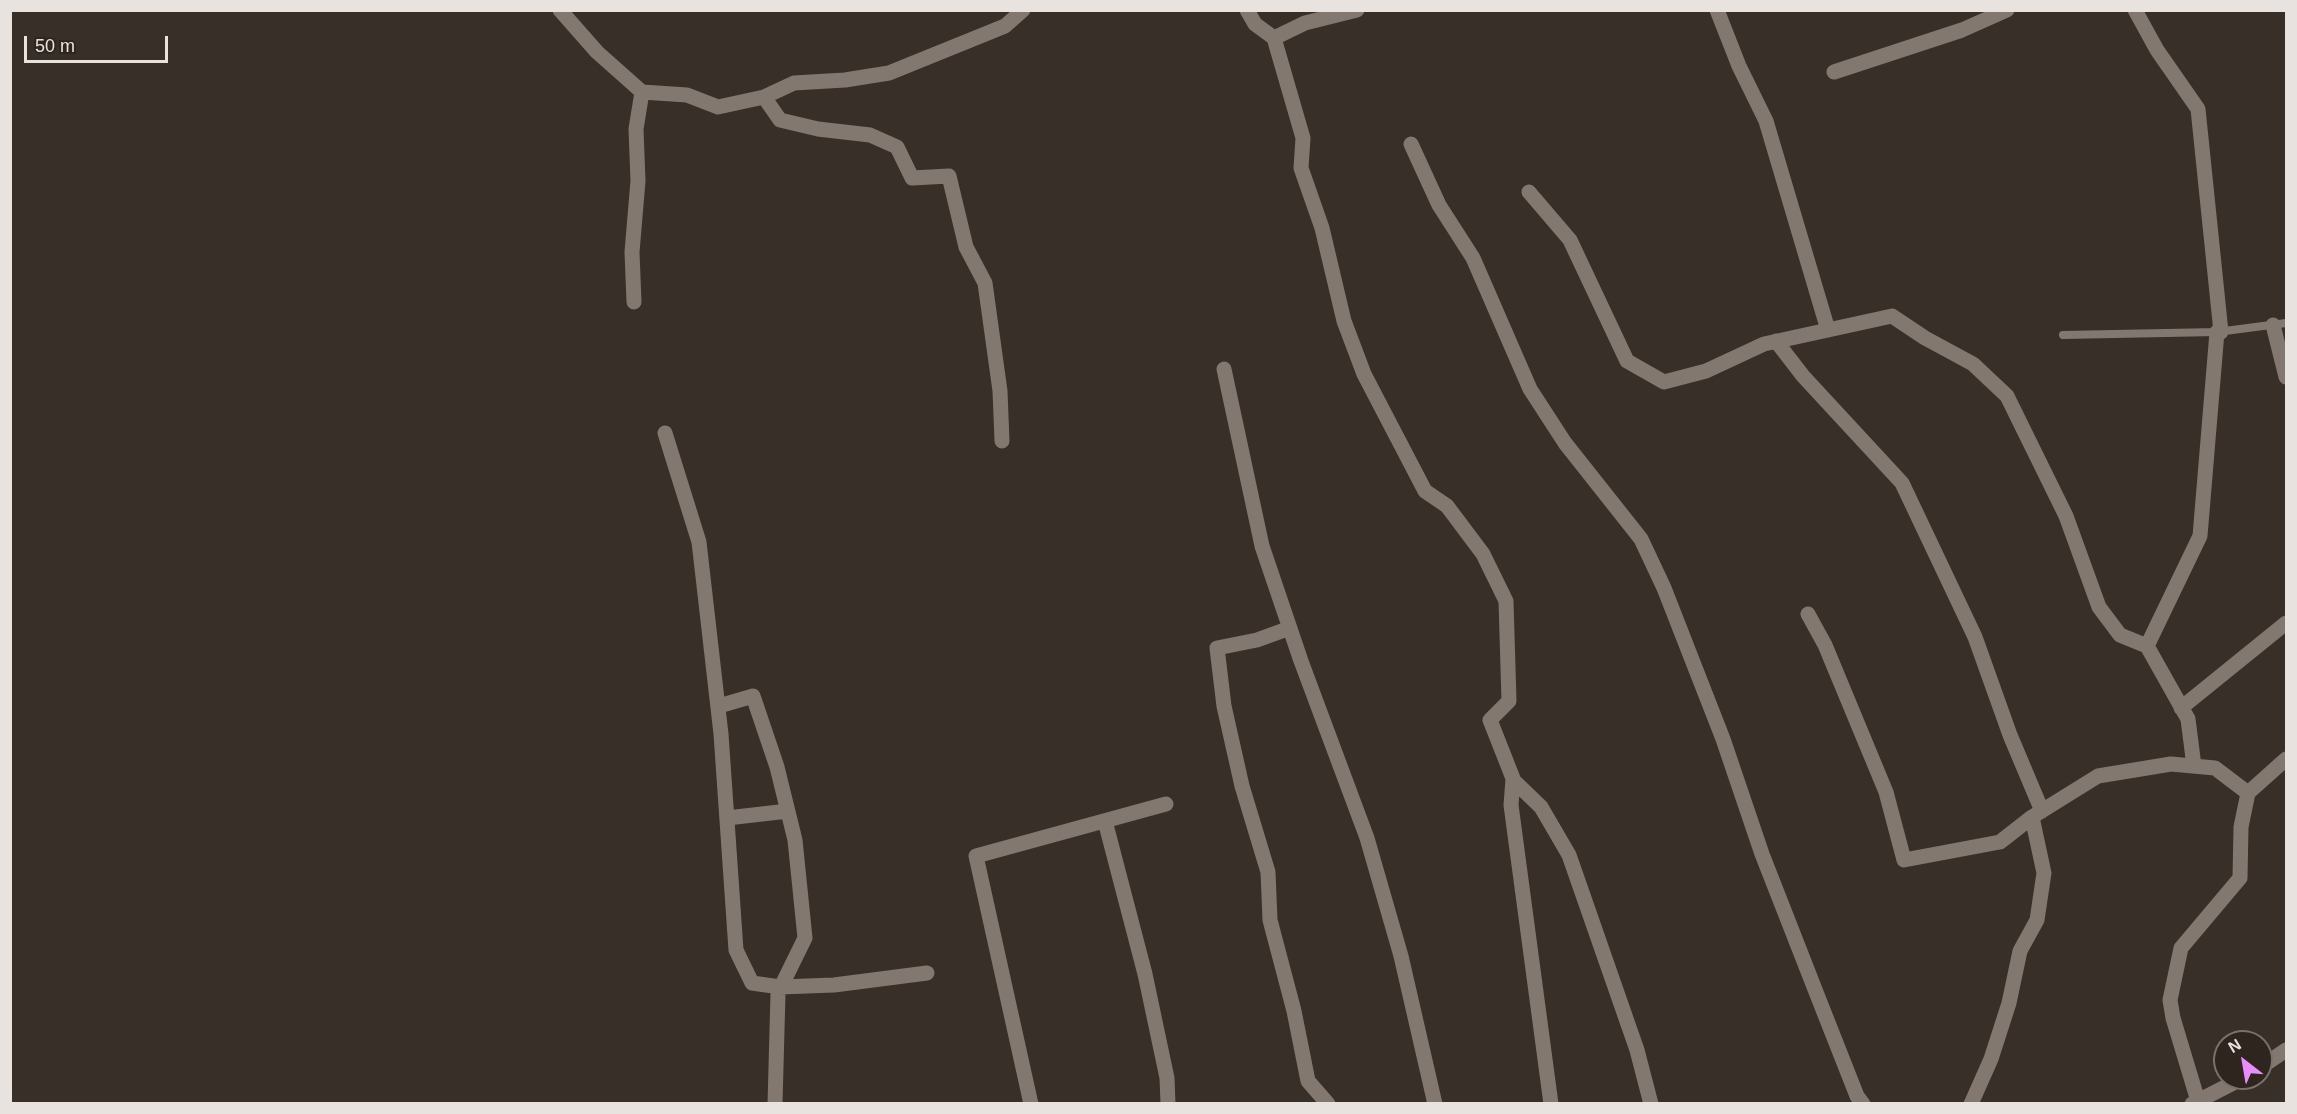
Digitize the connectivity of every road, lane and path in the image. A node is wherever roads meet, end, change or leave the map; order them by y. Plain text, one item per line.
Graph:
1 (560, 10) edge
2 (1023, 10) edge
3 (1247, 10) edge
4 (1357, 10) edge
5 (1717, 10) edge
6 (2007, 10) edge
7 (2135, 10) edge
8 (1274, 38) junction
9 (1834, 72) dead end
10 (642, 92) junction
11 (764, 97) junction
12 (1411, 144) dead end
13 (1529, 192) dead end
14 (634, 302) dead end
15 (2280, 324) edge
16 (1828, 330) junction
17 (2219, 332) junction
18 (2063, 335) dead end
19 (1776, 341) junction
20 (1224, 369) dead end
21 (2286, 377) edge
22 (665, 432) dead end
23 (1002, 441) dead end
24 (1808, 614) dead end
25 (2286, 624) edge
26 (1290, 628) junction
27 (2147, 646) junction
28 (718, 706) junction
29 (2181, 708) junction
30 (2286, 759) edge
31 (2194, 766) junction
32 (1513, 779) junction
33 (2248, 794) junction
34 (1166, 804) dead end
35 (788, 811) junction
36 (2037, 814) junction
37 (727, 818) junction
38 (1105, 821) junction
39 (927, 973) dead end
40 (780, 987) junction
41 (2286, 1050) edge
42 (2273, 1058) edge
43 (2219, 1090) edge
44 (2195, 1102) edge
45 (775, 1104) edge
46 (1031, 1104) edge
47 (1168, 1104) edge
48 (1328, 1104) edge
49 (1435, 1104) edge
50 (1551, 1104) edge
51 (1651, 1104) edge
52 (1863, 1104) edge
53 (1971, 1104) edge

1 - 10 street
2 - 11 street
3 - 8 street
4 - 8 street
5 - 16 street
6 - 9 street
7 - 17 street
8 - 32 street
10 - 11 street
10 - 14 street
11 - 23 street
12 - 52 street
13 - 19 street
15 - 17 lane
15 - 21 street
16 - 19 street
16 - 27 street
17 - 18 lane
17 - 27 street
19 - 36 street
20 - 26 street
22 - 28 street
24 - 36 street
25 - 29 street
26 - 48 street
26 - 49 street
27 - 29 street
28 - 35 street
28 - 37 street
29 - 31 street
30 - 33 street
31 - 33 street
31 - 36 street
32 - 50 street
32 - 51 street
33 - 44 street
34 - 38 street
35 - 37 street
35 - 40 street
36 - 53 street
37 - 40 street
38 - 46 street
38 - 47 street
39 - 40 street
40 - 45 street
41 - 42 street
43 - 44 street

